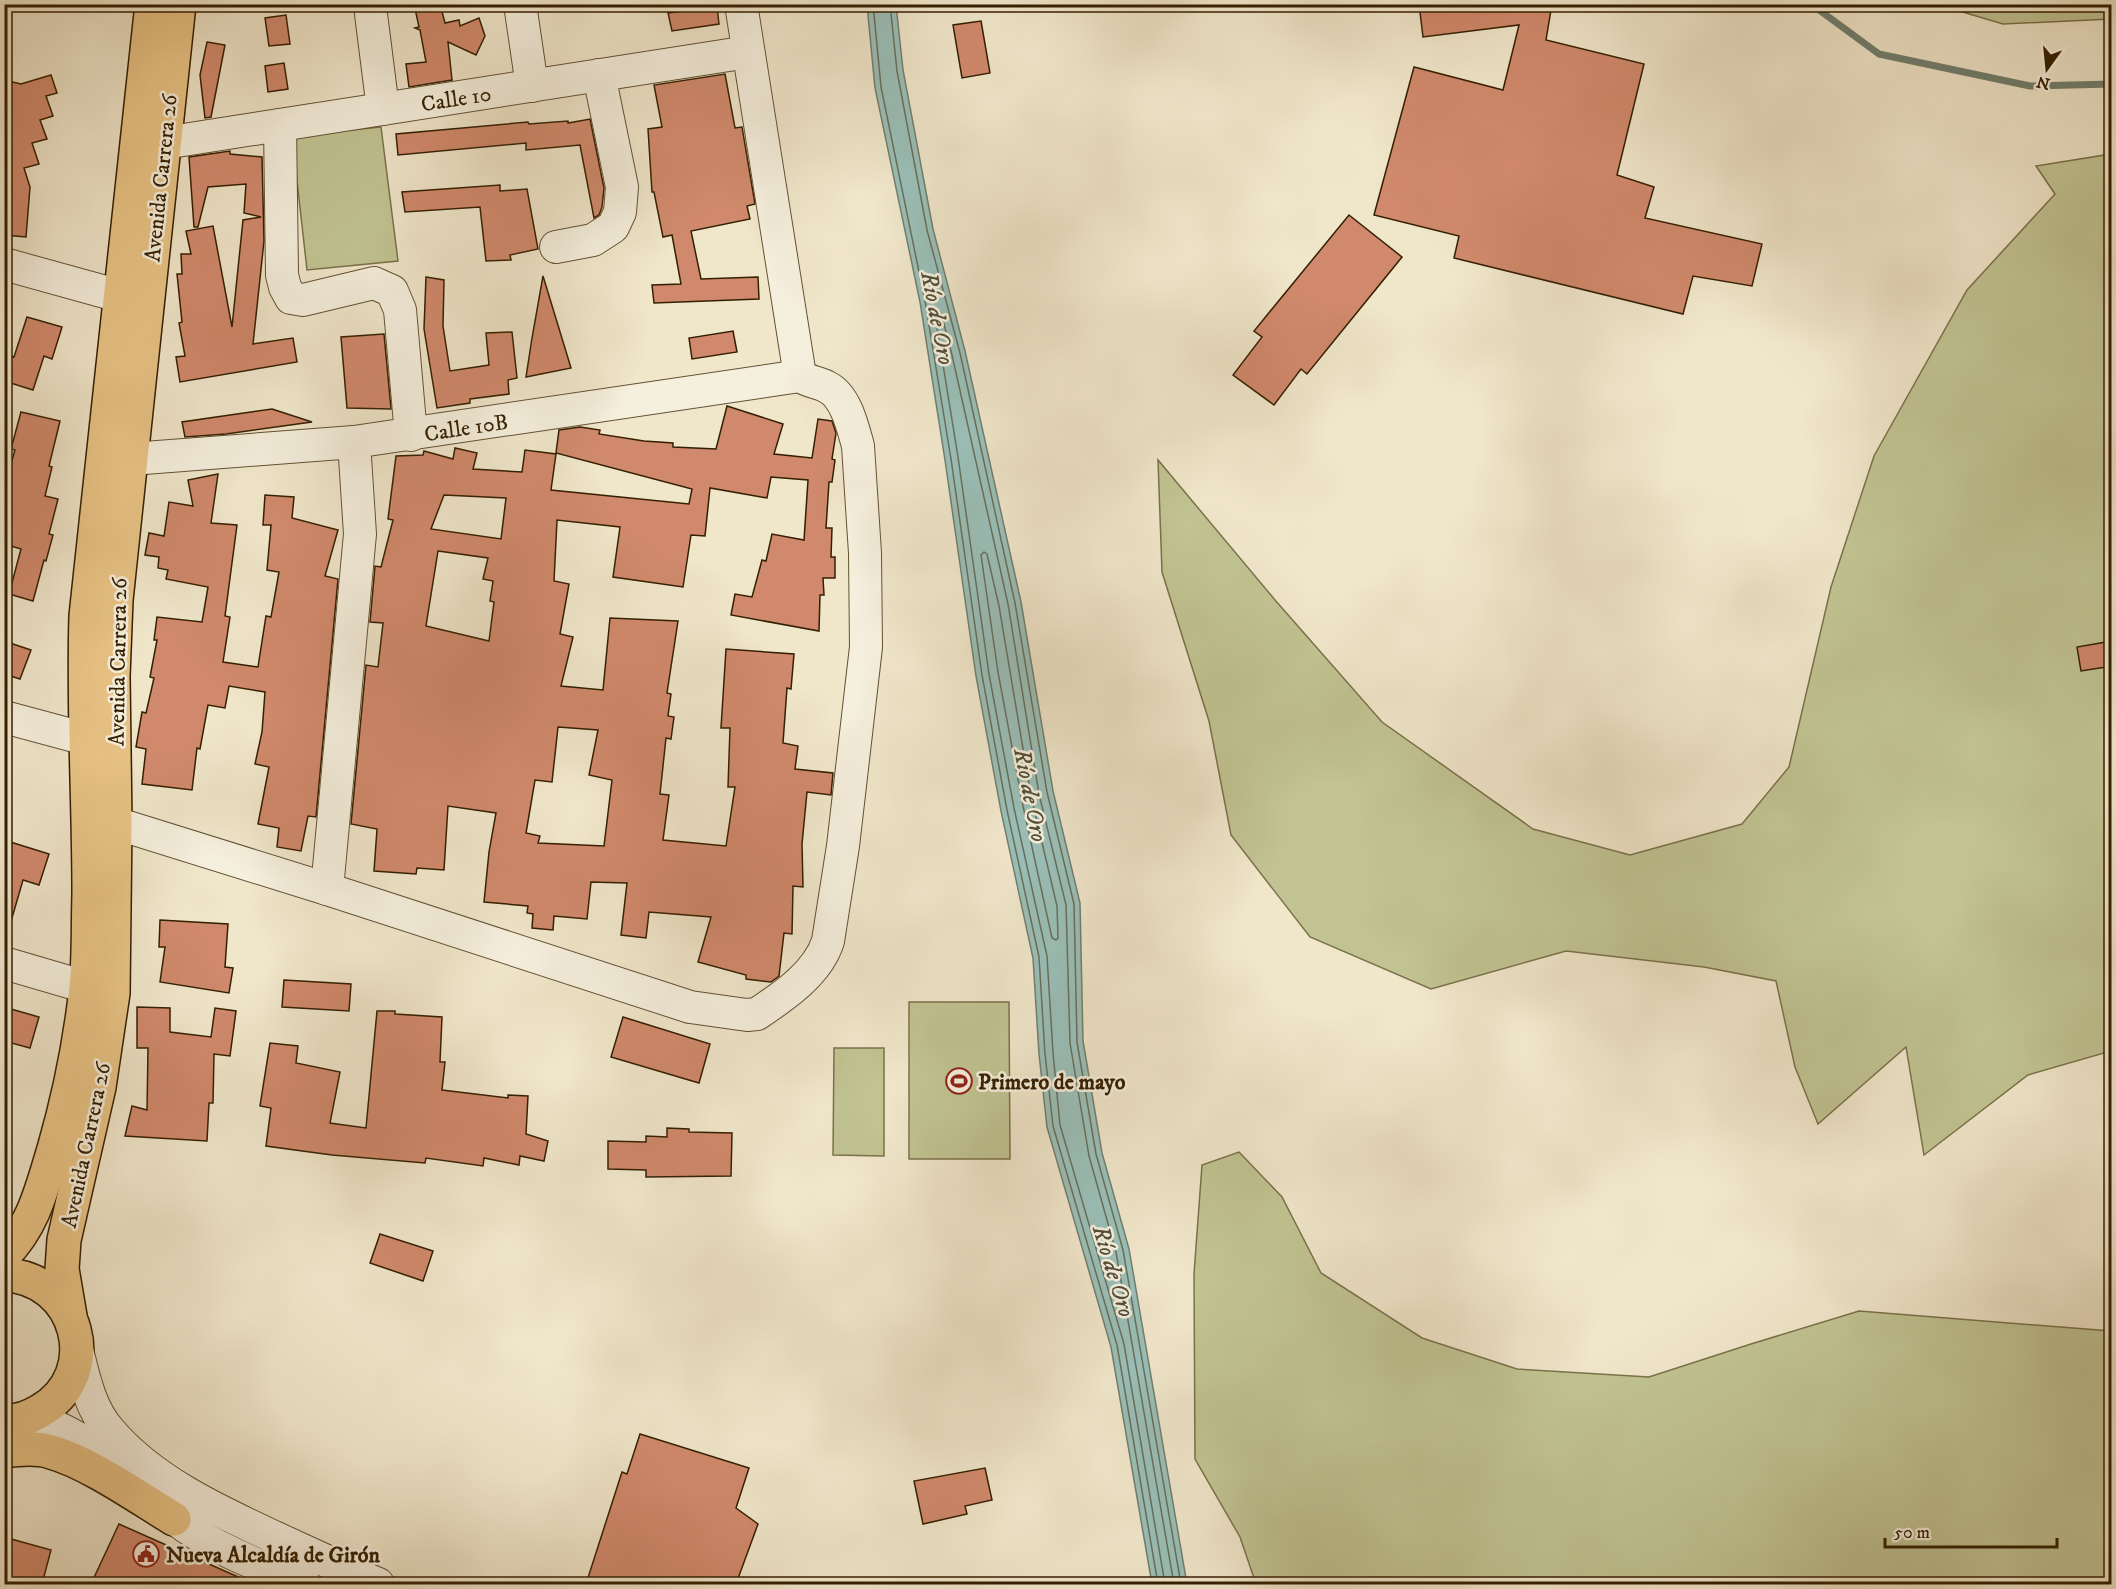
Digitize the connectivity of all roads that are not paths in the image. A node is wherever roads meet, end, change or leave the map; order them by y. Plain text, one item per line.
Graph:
1 (152, 4) edge
2 (179, 4) edge
3 (520, 4) edge
4 (741, 4) edge
5 (371, 14) dead end
6 (748, 52) junction
7 (599, 75) junction
8 (532, 86) junction
9 (383, 109) junction
10 (280, 125) junction
11 (164, 143) junction
12 (556, 247) dead end
13 (4, 264) edge
14 (133, 300) junction
15 (800, 376) junction
16 (411, 435) junction
17 (354, 442) junction
18 (131, 459) junction
19 (4, 717) edge
20 (86, 739) junction
21 (115, 823) junction
22 (327, 889) junction
23 (4, 963) edge
24 (86, 987) junction
25 (4, 1255) edge
26 (4, 1275) edge
27 (70, 1316) junction
28 (77, 1350) junction
29 (11, 1427) edge
30 (174, 1519) junction
31 (305, 1584) edge
32 (378, 1584) edge

1 - 14 main road, Avenida Carrera 26
2 - 11 main road, Avenida Carrera 26
3 - 8 street
4 - 6 street
5 - 9 street
6 - 7 street, Calle 10
6 - 15 street
7 - 8 street, Calle 10
7 - 12 street
8 - 9 street, Calle 10
9 - 10 street, Calle 10
10 - 11 street, Calle 10
10 - 16 street
11 - 14 main road, Avenida Carrera 26
13 - 14 street
14 - 18 main road, Avenida Carrera 26
14 - 20 main road, Avenida Carrera 26
15 - 16 street, Calle 10B
15 - 22 street
16 - 17 street, Calle 10B
17 - 18 street, Calle 10B
17 - 22 street
18 - 21 main road, Avenida Carrera 26
19 - 20 street
20 - 24 main road, Avenida Carrera 26
21 - 22 street
21 - 27 main road, Avenida Carrera 26
23 - 24 street
24 - 25 main road, Avenida Carrera 26
26 - 27 main road
27 - 28 main road, Avenida Carrera 26
28 - 29 main road
28 - 32 street
29 - 30 main road
29 - 30 street
30 - 31 street

